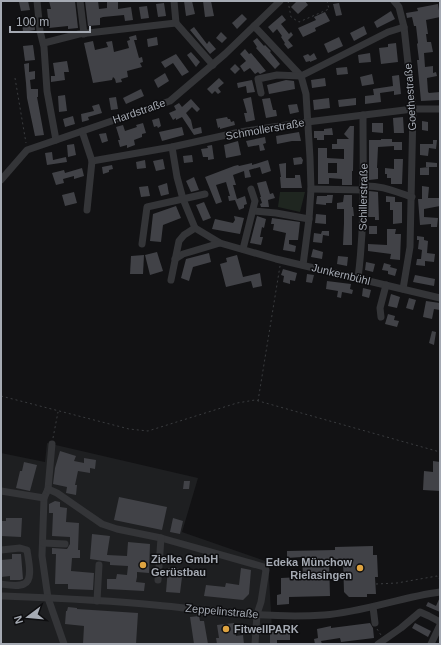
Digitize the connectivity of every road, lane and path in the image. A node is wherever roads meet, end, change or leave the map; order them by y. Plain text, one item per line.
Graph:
1 (37, 1) edge
2 (80, 1) edge
3 (174, 1) edge
4 (280, 1) edge
5 (288, 1) edge
6 (327, 1) edge
7 (394, 1) edge
8 (176, 23) junction
9 (254, 26) junction
10 (404, 27) junction
11 (84, 34) junction
12 (44, 43) junction
13 (213, 65) junction
14 (301, 76) junction
15 (15, 78) dead end
16 (261, 93) dead end
17 (413, 109) junction
18 (440, 109) edge
19 (362, 115) junction
20 (307, 122) junction
21 (82, 131) junction
22 (56, 140) junction
23 (27, 146) dead end
24 (172, 147) junction
25 (92, 160) junction
26 (1, 180) edge
27 (363, 188) junction
28 (250, 189) dead end
29 (311, 189) junction
30 (204, 194) dead end
31 (412, 196) junction
32 (183, 199) junction
33 (87, 210) dead end
34 (253, 211) junction
35 (309, 219) junction
36 (195, 228) junction
37 (220, 243) junction
38 (142, 244) dead end
39 (243, 249) junction
40 (175, 259) junction
41 (281, 260) junction
42 (303, 265) junction
43 (358, 278) junction
44 (171, 280) dead end
45 (386, 285) junction
46 (403, 289) junction
47 (440, 298) edge
48 (381, 317) dead end
49 (1, 396) edge
50 (258, 401) junction
51 (58, 411) junction
52 (52, 444) joint
53 (440, 452) edge
54 (48, 489) junction
55 (1, 491) edge
56 (44, 498) junction
57 (161, 538) junction
58 (43, 544) junction
59 (65, 544) dead end
60 (1, 550) edge
61 (44, 566) junction
62 (99, 566) dead end
63 (30, 567) junction
64 (158, 580) dead end
65 (440, 580) edge
66 (1, 584) edge
67 (376, 584) dead end
68 (440, 592) edge
69 (1, 596) edge
70 (48, 598) junction
71 (97, 601) junction
72 (374, 607) junction
73 (257, 614) junction
74 (440, 622) edge
75 (375, 623) dead end
76 (440, 625) edge
77 (64, 644) edge
78 (255, 644) edge
79 (378, 644) edge
80 (431, 644) edge

1 - 12 street
2 - 11 street
3 - 8 street
4 - 9 street, Hardstraße
5 - 6 path
7 - 10 street, Goethestraße
8 - 11 street
8 - 13 street
9 - 13 street, Hardstraße
9 - 14 street
10 - 14 street
10 - 17 street, Goethestraße
11 - 12 street
12 - 22 street
13 - 21 street, Hardstraße
14 - 16 street
14 - 20 street
15 - 23 path
17 - 18 street, Schmollerstraße
17 - 19 street, Schmollerstraße
17 - 31 street, Goethestraße
19 - 20 street, Schmollerstraße
19 - 27 street, Schillerstraße
20 - 24 street, Schmollerstraße
20 - 29 street
21 - 22 street, Hardstraße
21 - 25 street
22 - 26 street, Hardstraße
24 - 25 street, Schmollerstraße
24 - 32 street
25 - 33 street
27 - 29 street
27 - 31 street
27 - 43 street, Schillerstraße
28 - 34 street
29 - 35 street
30 - 32 street
31 - 46 street, Goethestraße
32 - 36 street
32 - 38 street
34 - 35 street
34 - 39 street
35 - 42 street
36 - 37 street, Junkernbühl
36 - 40 street
37 - 39 street, Junkernbühl
37 - 40 street
39 - 41 street, Junkernbühl
40 - 44 street
41 - 42 street, Junkernbühl
41 - 50 path
42 - 43 street, Junkernbühl
43 - 45 street, Junkernbühl
45 - 46 street, Junkernbühl
45 - 48 street
46 - 47 street, Junkernbühl
49 - 51 path
50 - 51 path
50 - 53 path
51 - 52 path
52 - 54 street
54 - 56 street
54 - 57 street
55 - 56 street
56 - 58 street
57 - 64 street
57 - 73 street
58 - 59 street
58 - 61 street
60 - 63 street
61 - 63 street
61 - 70 street
62 - 71 street
63 - 66 street
65 - 67 path
68 - 72 street, Zeppelinstraße
69 - 70 street, Zeppelinstraße
70 - 71 street, Zeppelinstraße
70 - 77 street
71 - 73 street, Zeppelinstraße
72 - 73 street, Zeppelinstraße
72 - 75 street
73 - 78 street
74 - 79 street
76 - 80 street

